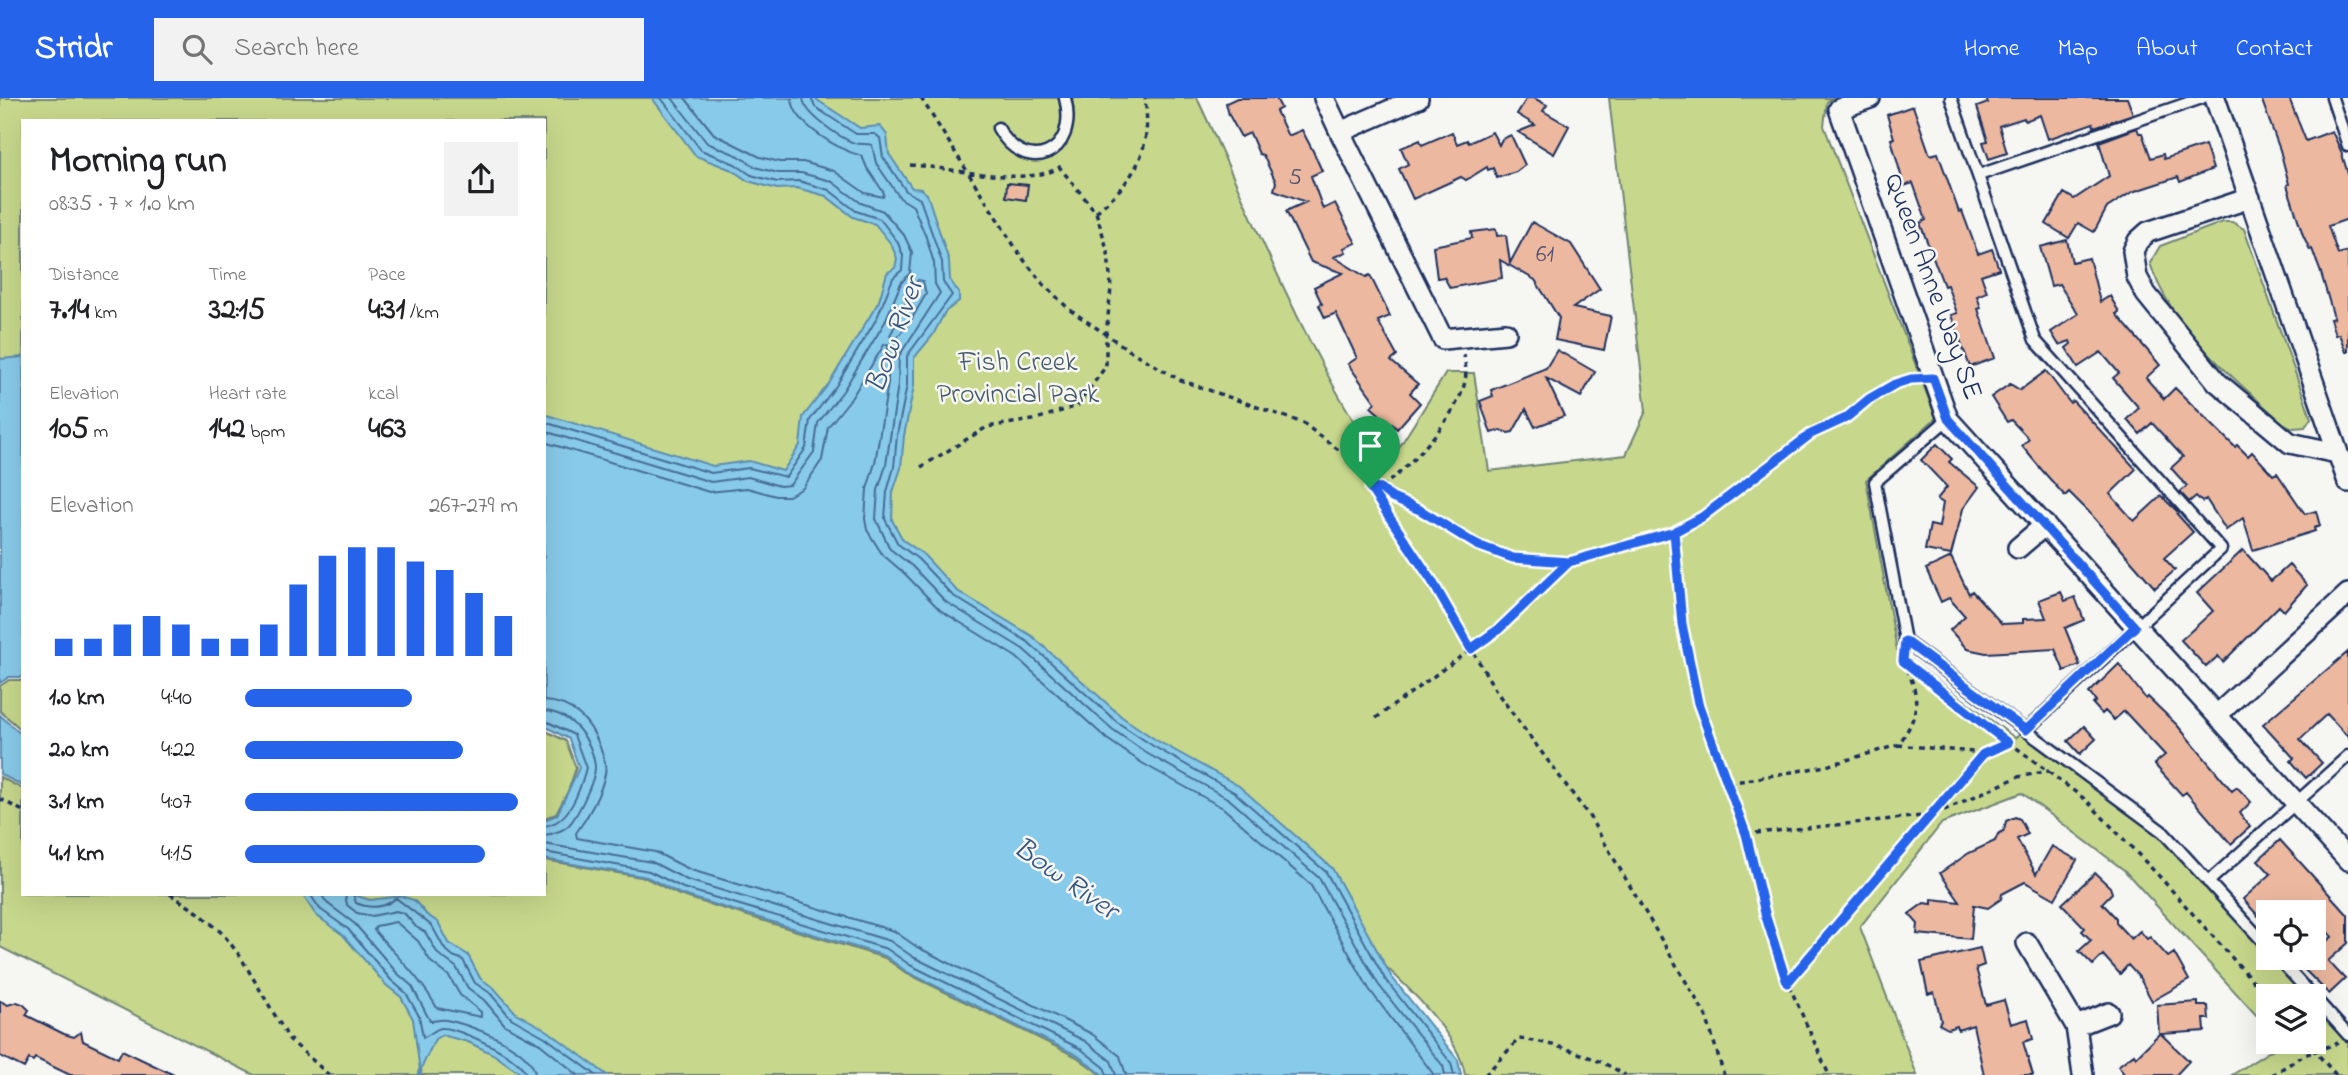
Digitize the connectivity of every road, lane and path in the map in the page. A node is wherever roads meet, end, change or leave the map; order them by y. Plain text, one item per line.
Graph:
1 (921, 98) edge
2 (1065, 98) edge
3 (1145, 98) edge
4 (1324, 98) edge
5 (1418, 98) edge
6 (1870, 98) edge
7 (1951, 98) edge
8 (2202, 98) edge
9 (2216, 98) edge
10 (2332, 98) edge
11 (999, 128) dead end
12 (1340, 132) junction
13 (2348, 146) edge
14 (1046, 152) junction
15 (910, 165) dead end
16 (1060, 167) junction
17 (968, 172) junction
18 (1979, 175) junction
19 (2250, 198) junction
20 (1096, 212) junction
21 (1506, 333) dead end
22 (1105, 335) junction
23 (1462, 338) junction
24 (1933, 378) junction
25 (1948, 419) junction
26 (2337, 453) junction
27 (921, 467) dead end
28 (2348, 482) edge
29 (1370, 488) junction
30 (1380, 488) junction
31 (2045, 525) junction
32 (1674, 532) junction
33 (2018, 548) dead end
34 (1569, 562) junction
35 (2348, 594) edge
36 (2135, 627) junction
37 (1905, 641) junction
38 (1471, 649) junction
39 (1903, 661) junction
40 (2217, 715) junction
41 (1376, 718) dead end
42 (2026, 730) junction
43 (2008, 743) junction
44 (1898, 744) junction
45 (1983, 754) junction
46 (2348, 756) edge
47 (2049, 771) junction
48 (1728, 783) junction
49 (0, 799) edge
50 (2296, 803) junction
51 (21, 810) edge
52 (1933, 815) junction
53 (1746, 834) junction
54 (2348, 860) edge
55 (2208, 882) junction
56 (173, 896) edge
57 (2256, 934) edge
58 (2027, 943) dead end
59 (2289, 970) edge
60 (1787, 983) junction
61 (2301, 984) edge
62 (2256, 985) edge
63 (2109, 1013) dead end
64 (2326, 1014) edge
65 (2076, 1026) junction
66 (2345, 1038) edge
67 (2326, 1047) edge
68 (2308, 1054) edge
69 (2317, 1054) edge
70 (329, 1075) edge
71 (1485, 1075) edge
72 (1625, 1075) edge
73 (1724, 1075) edge
74 (1829, 1075) edge
75 (2083, 1075) edge
76 (2272, 1075) edge
77 (2336, 1075) edge

1 - 17 path
2 - 14 lane
3 - 20 path
4 - 12 street
5 - 12 street
6 - 24 street, Queen Anne Way SE
7 - 18 lane
8 - 18 lane
9 - 19 street
10 - 13 lane
11 - 14 lane
12 - 23 street
14 - 16 path
15 - 17 path
16 - 17 path
16 - 20 path
17 - 22 path
18 - 36 lane
19 - 26 street
19 - 26 street
20 - 22 path
21 - 23 street
22 - 27 path
22 - 29 path
23 - 30 path
24 - 25 street, Queen Anne Way SE
24 - 32 path
25 - 31 street, Queen Anne Way SE
25 - 37 lane
26 - 28 street
29 - 30 path
29 - 38 path
30 - 34 path
31 - 33 street
31 - 36 street, Queen Anne Way SE
32 - 34 path
32 - 48 path
34 - 38 path
35 - 40 street
36 - 40 street, Queen Anne Way SE
36 - 42 lane
37 - 39 path
37 - 42 lane
38 - 41 path
38 - 73 path
39 - 43 path
39 - 44 path
40 - 50 street, Queen Anne Way SE
42 - 55 lane
43 - 45 path
43 - 47 path
44 - 45 path
44 - 48 path
45 - 52 path
46 - 50 lane
47 - 52 path
47 - 62 path
48 - 53 path
49 - 51 path
50 - 54 street, Queen Anne Way SE
50 - 55 lane
52 - 53 path
52 - 60 path
53 - 60 path
55 - 57 lane
56 - 70 path
58 - 65 street
59 - 61 lane
60 - 74 path
63 - 65 street
64 - 66 lane
65 - 75 street
66 - 67 path
68 - 76 path
69 - 77 path
71 - 72 path

